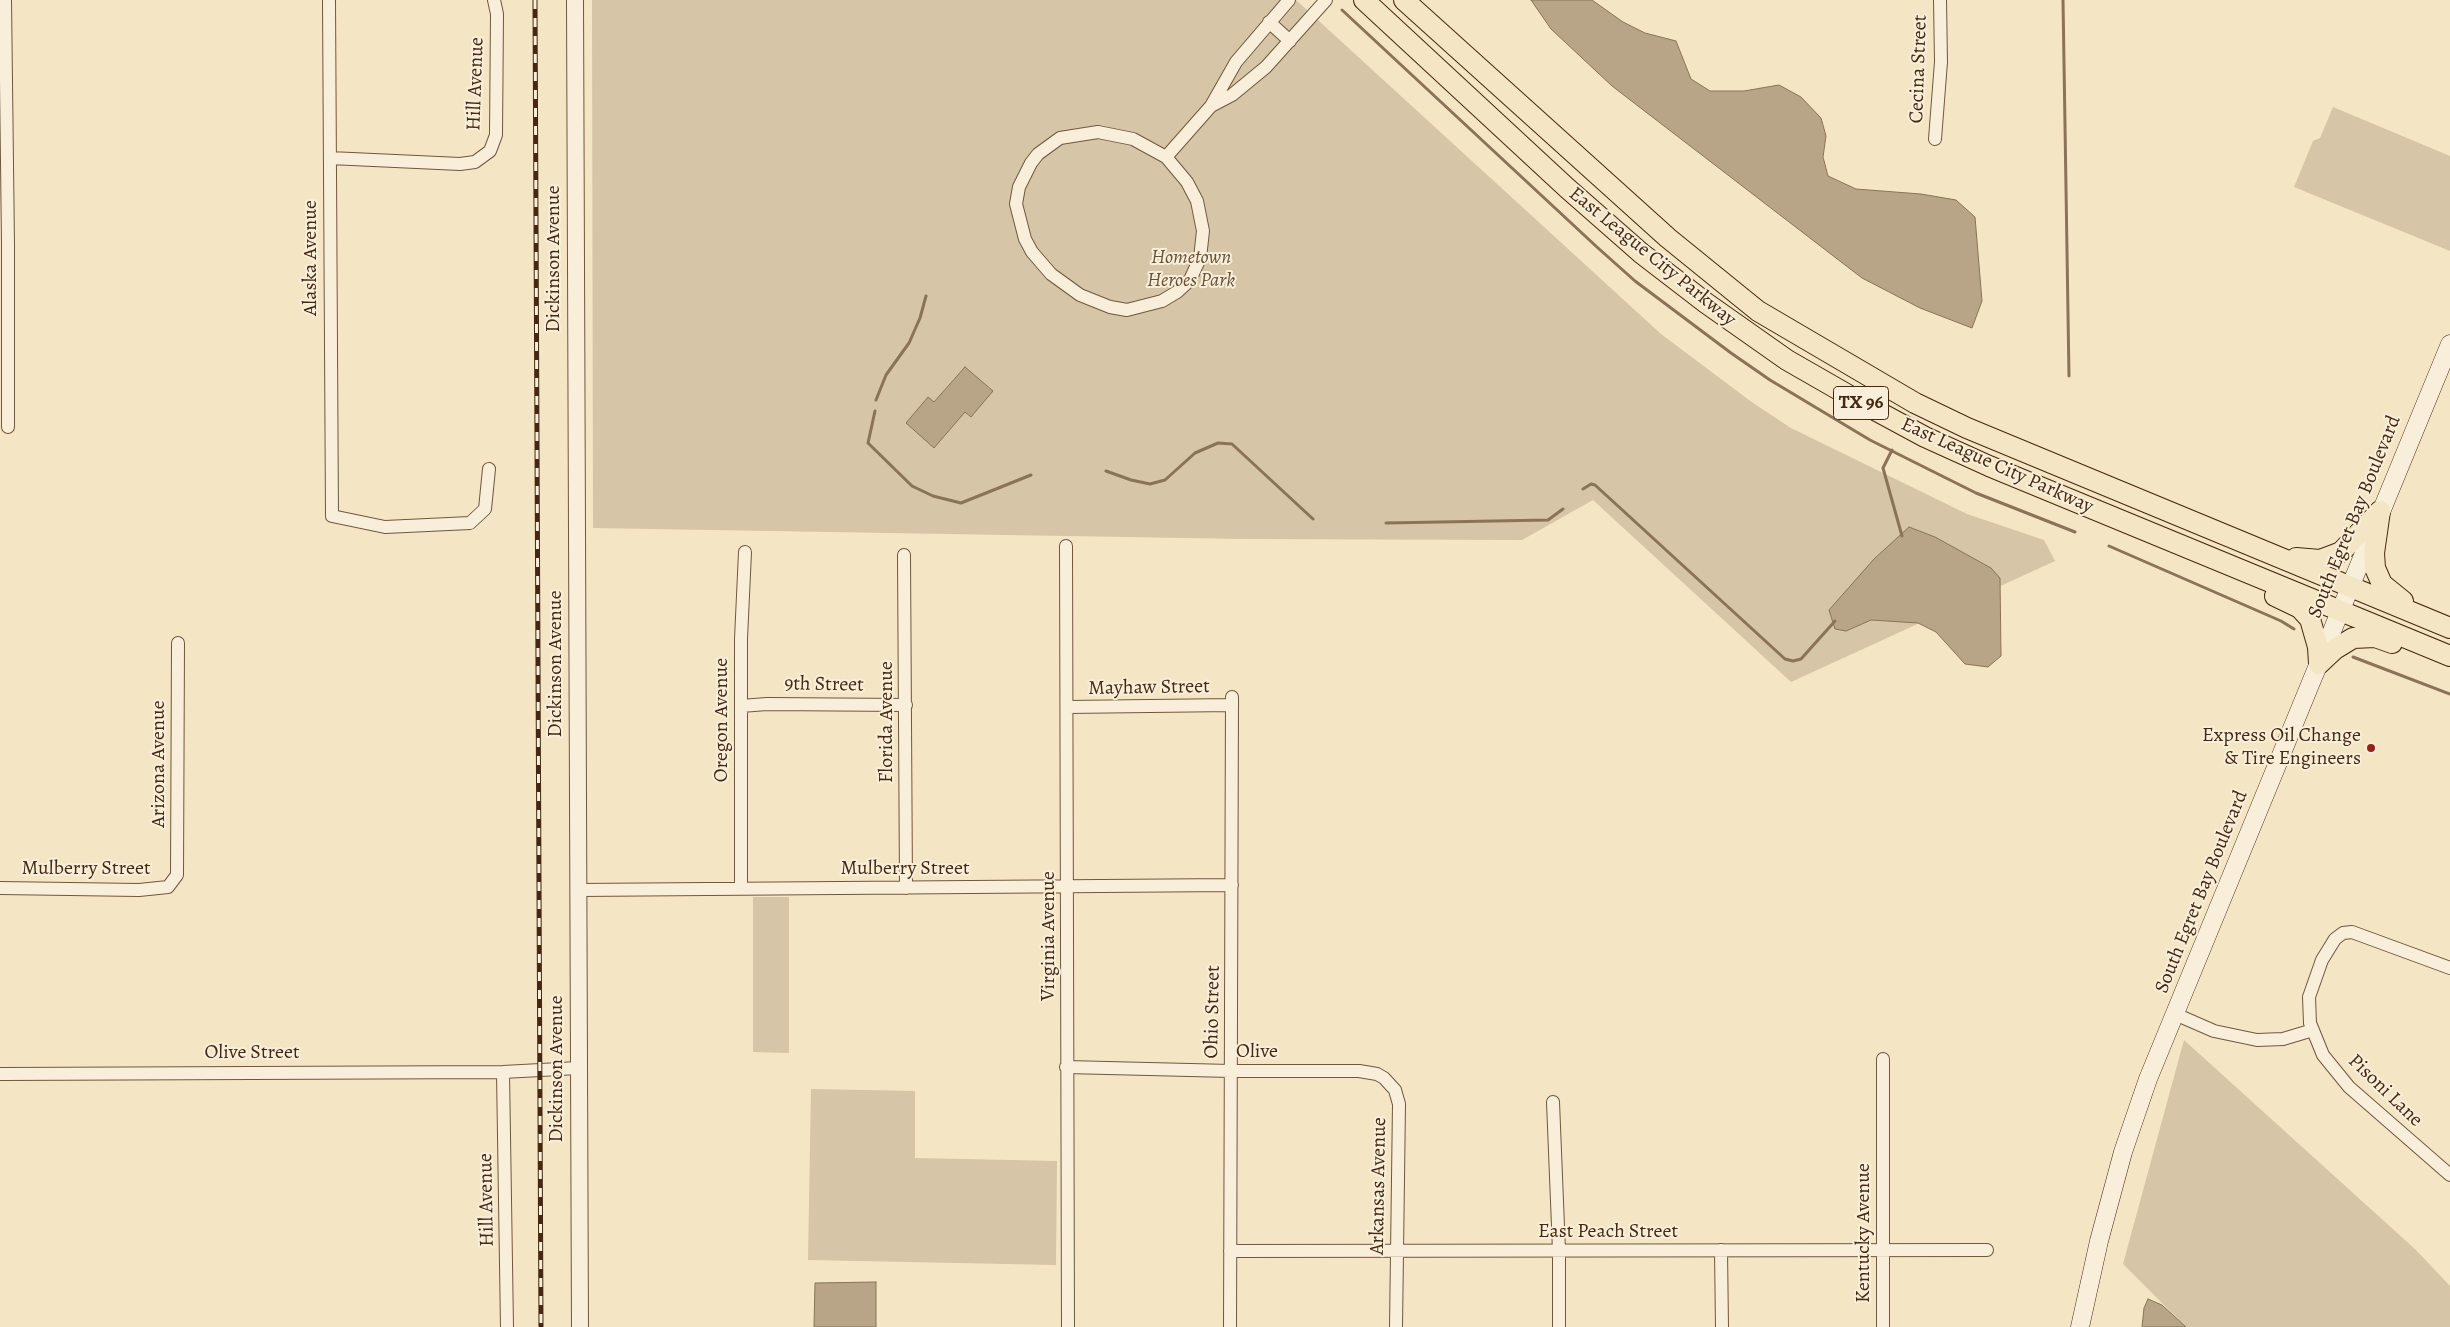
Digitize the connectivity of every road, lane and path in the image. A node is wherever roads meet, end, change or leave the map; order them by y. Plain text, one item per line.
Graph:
1 (5, 0) edge
2 (330, 0) edge
3 (494, 0) edge
4 (575, 0) edge
5 (1289, 0) edge
6 (1326, 0) edge
7 (1364, 0) edge
8 (1404, 0) edge
9 (1940, 0) edge
10 (1269, 22) junction
11 (1290, 40) junction
12 (1211, 106) junction
13 (1935, 139) dead end
14 (1166, 157) junction
15 (330, 158) junction
16 (2450, 344) edge
17 (8, 427) dead end
18 (488, 469) dead end
19 (2380, 511) junction
20 (1066, 546) dead end
21 (745, 552) dead end
22 (904, 555) dead end
23 (2278, 557) junction
24 (2214, 559) junction
25 (2350, 586) junction
26 (2340, 609) junction
27 (2444, 625) edge
28 (178, 643) dead end
29 (2450, 656) edge
30 (2319, 664) junction
31 (2450, 667) edge
32 (1232, 701) joint
33 (906, 705) junction
34 (741, 706) junction
35 (1067, 708) junction
36 (170, 883) joint
37 (1232, 885) junction
38 (1068, 886) junction
39 (0, 888) edge
40 (741, 888) junction
41 (906, 888) junction
42 (578, 890) junction
43 (2450, 968) edge
44 (2175, 1014) junction
45 (2313, 1030) junction
46 (1883, 1059) dead end
47 (1066, 1067) junction
48 (578, 1068) junction
49 (1231, 1071) junction
50 (1359, 1071) joint
51 (503, 1072) junction
52 (0, 1074) edge
53 (1553, 1102) dead end
54 (2450, 1175) edge
55 (1396, 1250) junction
56 (1721, 1250) junction
57 (1882, 1250) junction
58 (1987, 1250) dead end
59 (1230, 1251) junction
60 (1559, 1251) junction
61 (507, 1327) edge
62 (580, 1327) edge
63 (1068, 1327) edge
64 (1230, 1327) edge
65 (1396, 1327) edge
66 (1559, 1327) edge
67 (1722, 1327) edge
68 (1883, 1327) edge
69 (2080, 1327) edge

1 - 17 street
2 - 15 street, Alaska Avenue
3 - 15 street, Hill Avenue
4 - 42 street, Dickinson Avenue
5 - 10 street
6 - 11 street
7 - 24 main road, East League City Parkway / TX 96
8 - 23 main road, East League City Parkway / TX 96
9 - 13 street, Cecina Street
10 - 11 street
10 - 12 street
11 - 12 street
12 - 14 street
14 - 14 street
15 - 18 street, Alaska Avenue
16 - 19 main road, South Egret Bay Boulevard
19 - 23 main road
19 - 25 main road, South Egret Bay Boulevard
19 - 27 main road
20 - 35 street, Virginia Avenue
21 - 34 street, Oregon Avenue
22 - 33 street, Florida Avenue
23 - 25 main road, East League City Parkway / TX 96
24 - 26 main road, East League City Parkway / TX 96
24 - 30 main road
25 - 26 main road, South Egret Bay Boulevard
25 - 27 main road, East League City Parkway / TX 96
26 - 29 main road, East League City Parkway / TX 96
26 - 30 main road, South Egret Bay Boulevard
28 - 36 street, Arizona Avenue
30 - 31 main road
30 - 44 main road, South Egret Bay Boulevard
32 - 35 street, Mayhaw Street
32 - 37 street, Ohio Street
33 - 34 street, 9th Street
33 - 41 street, Florida Avenue
34 - 40 street, Oregon Avenue
35 - 38 street, Virginia Avenue
36 - 39 street, Mulberry Street
37 - 38 street, Mulberry Street
37 - 49 street, Ohio Street
38 - 41 street, Mulberry Street
38 - 47 street, Virginia Avenue
40 - 41 street, Mulberry Street
40 - 42 street, Mulberry Street
42 - 48 street, Dickinson Avenue
43 - 45 street, Pisoni Lane
44 - 45 street
44 - 69 main road, South Egret Bay Boulevard
45 - 54 street, Pisoni Lane
46 - 57 street, Kentucky Avenue
47 - 49 street, Olive
47 - 63 street, Virginia Avenue
48 - 51 street, Olive Street
48 - 62 street, Dickinson Avenue
49 - 50 street, Olive
49 - 59 street, Ohio Street
50 - 55 street, Arkansas Avenue
51 - 52 street, Olive Street
51 - 61 street, Hill Avenue
53 - 60 street
55 - 59 street, East Peach Street
55 - 60 street, East Peach Street
55 - 65 street, Arkansas Avenue
56 - 57 street, East Peach Street
56 - 60 street, East Peach Street
56 - 67 street
57 - 58 street, East Peach Street
57 - 68 street, Kentucky Avenue
59 - 64 street, Ohio Street
60 - 66 street

